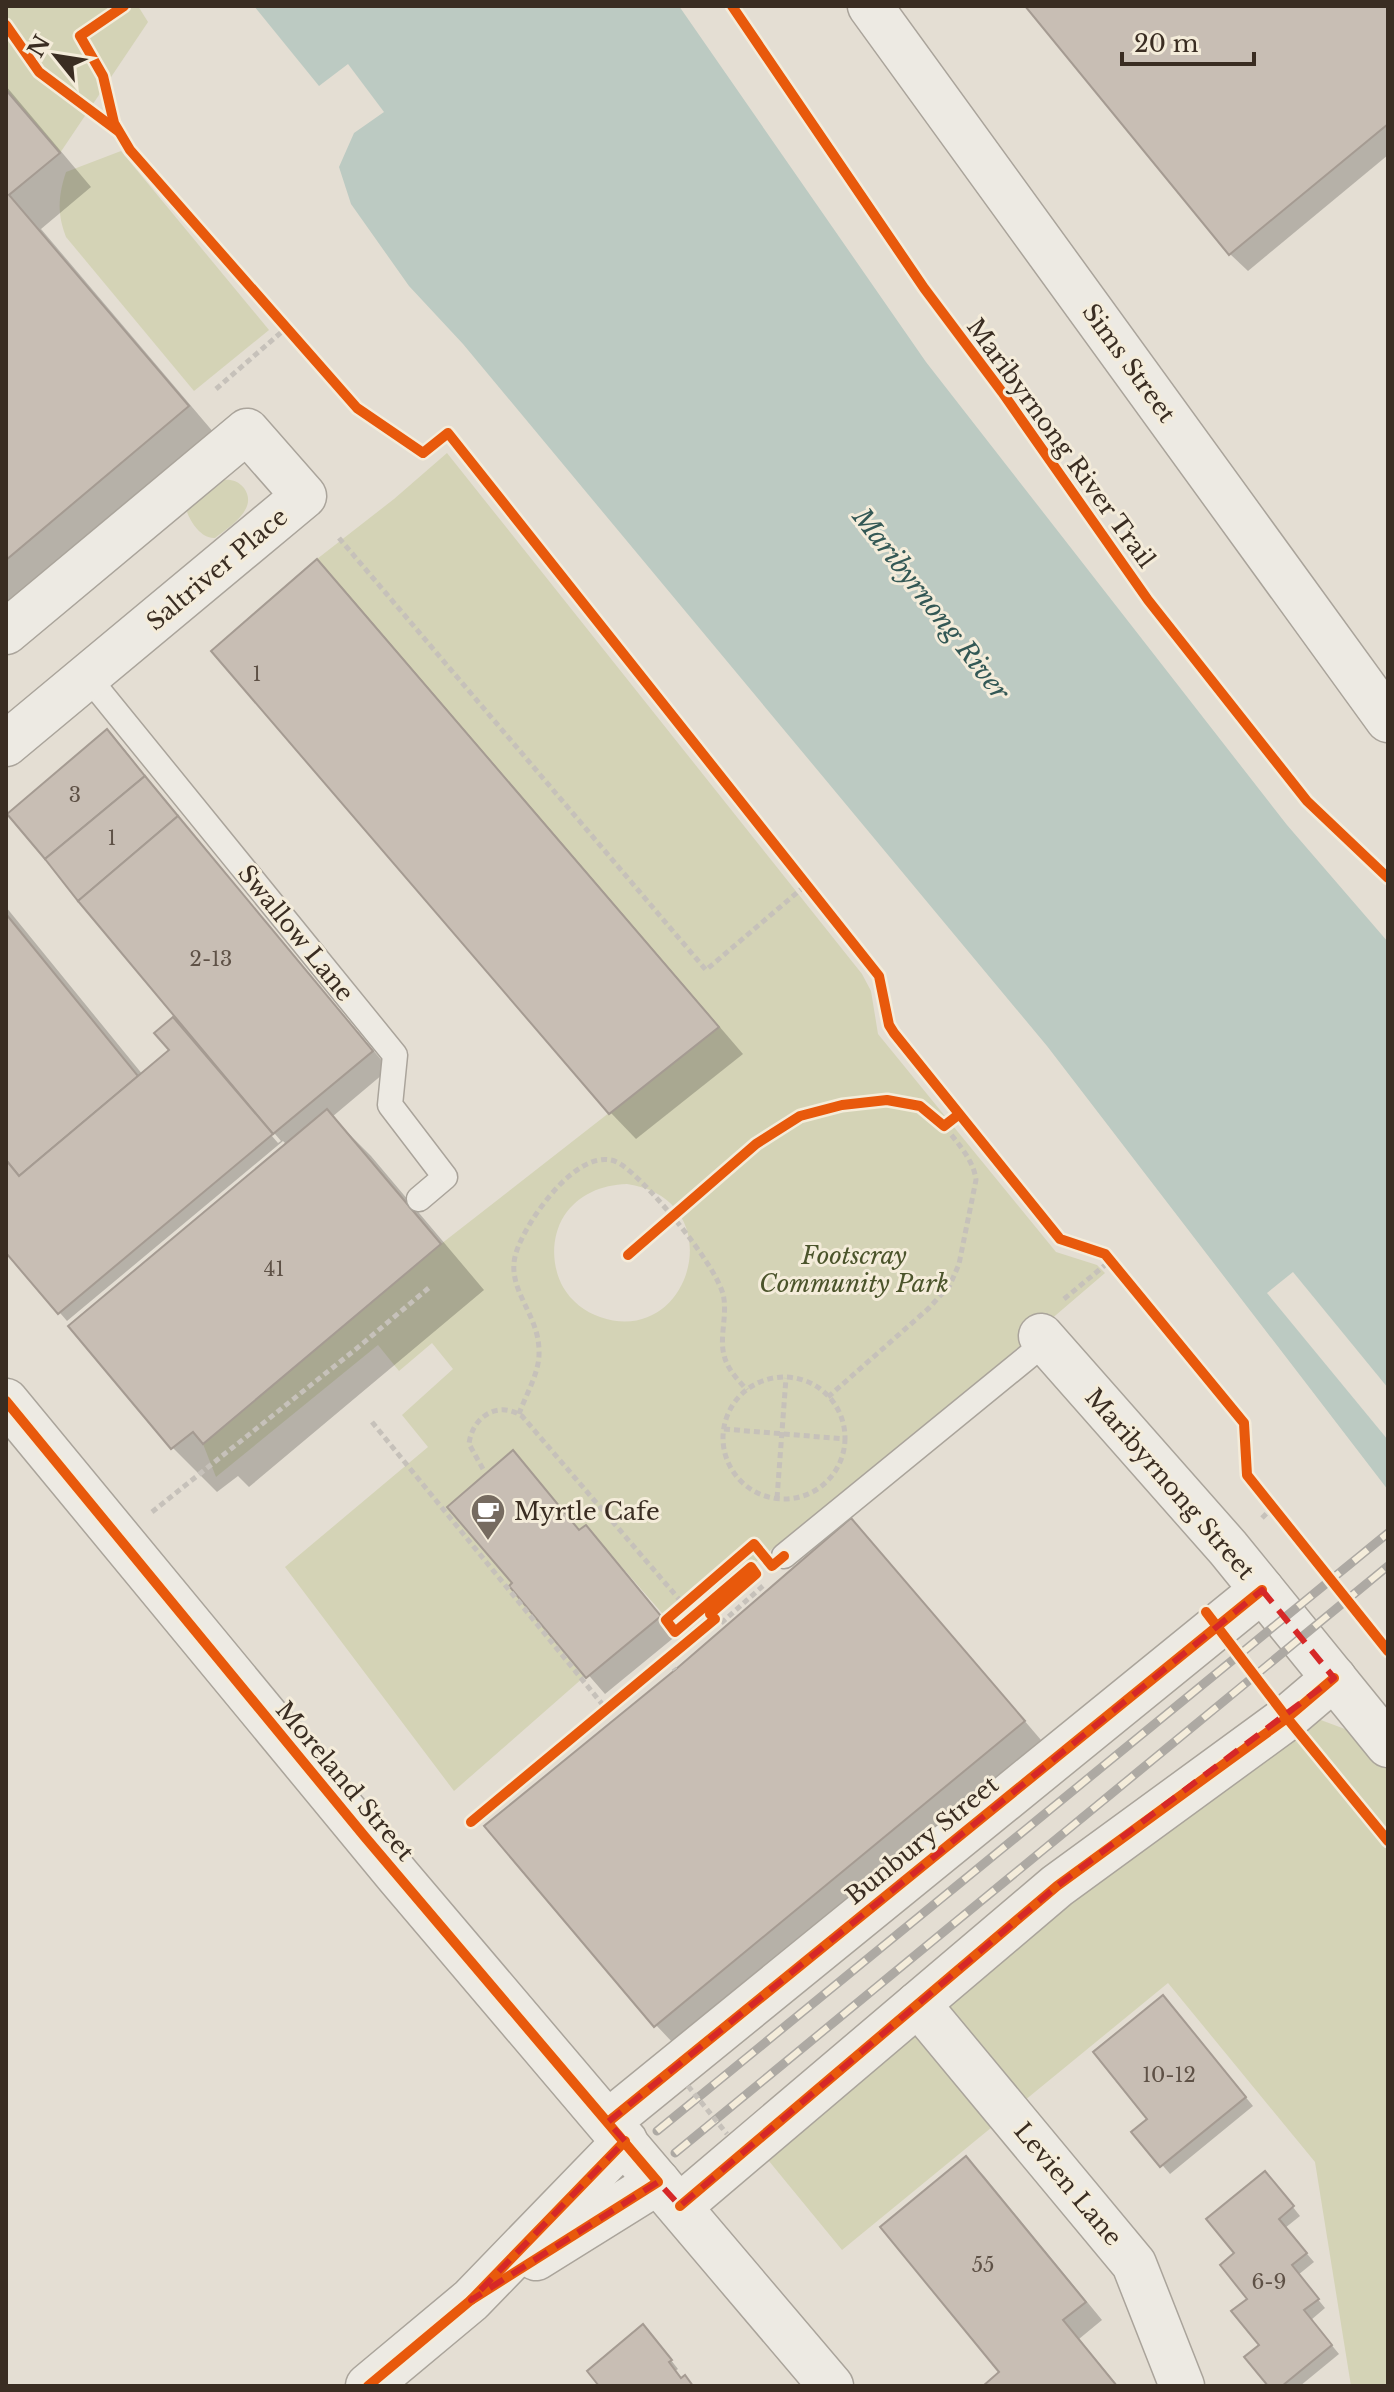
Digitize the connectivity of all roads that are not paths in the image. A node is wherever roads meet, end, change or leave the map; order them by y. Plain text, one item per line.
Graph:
1 (870, 6) edge
2 (6, 632) edge
3 (87, 676) junction
4 (1388, 720) edge
5 (6, 744) edge
6 (419, 1199) dead end
7 (1043, 1339) joint
8 (6, 1401) edge
9 (784, 1556) dead end
10 (1262, 1590) junction
11 (1334, 1678) junction
12 (1388, 1745) edge
13 (918, 2004) junction
14 (616, 2132) junction
15 (669, 2194) junction
16 (471, 2300) junction
17 (368, 2386) edge
18 (831, 2386) edge
19 (1182, 2386) edge

1 - 4 street, Sims Street
2 - 3 street, Saltriver Place
3 - 5 street, Saltriver Place
3 - 6 lane, Swallow Lane
7 - 9 lane
7 - 10 street, Maribyrnong Street
8 - 14 street, Moreland Street
10 - 11 street, Maribyrnong Street
10 - 14 street, Bunbury Street
11 - 12 street, Maribyrnong Street
11 - 13 street, Bunbury Street
13 - 15 street, Bunbury Street
13 - 19 street, Levien Lane
14 - 15 street, Moreland Street
14 - 16 street, Bunbury Street
15 - 16 street, Bunbury Street
15 - 18 street, Moreland Street
16 - 17 street, Bunbury Street

